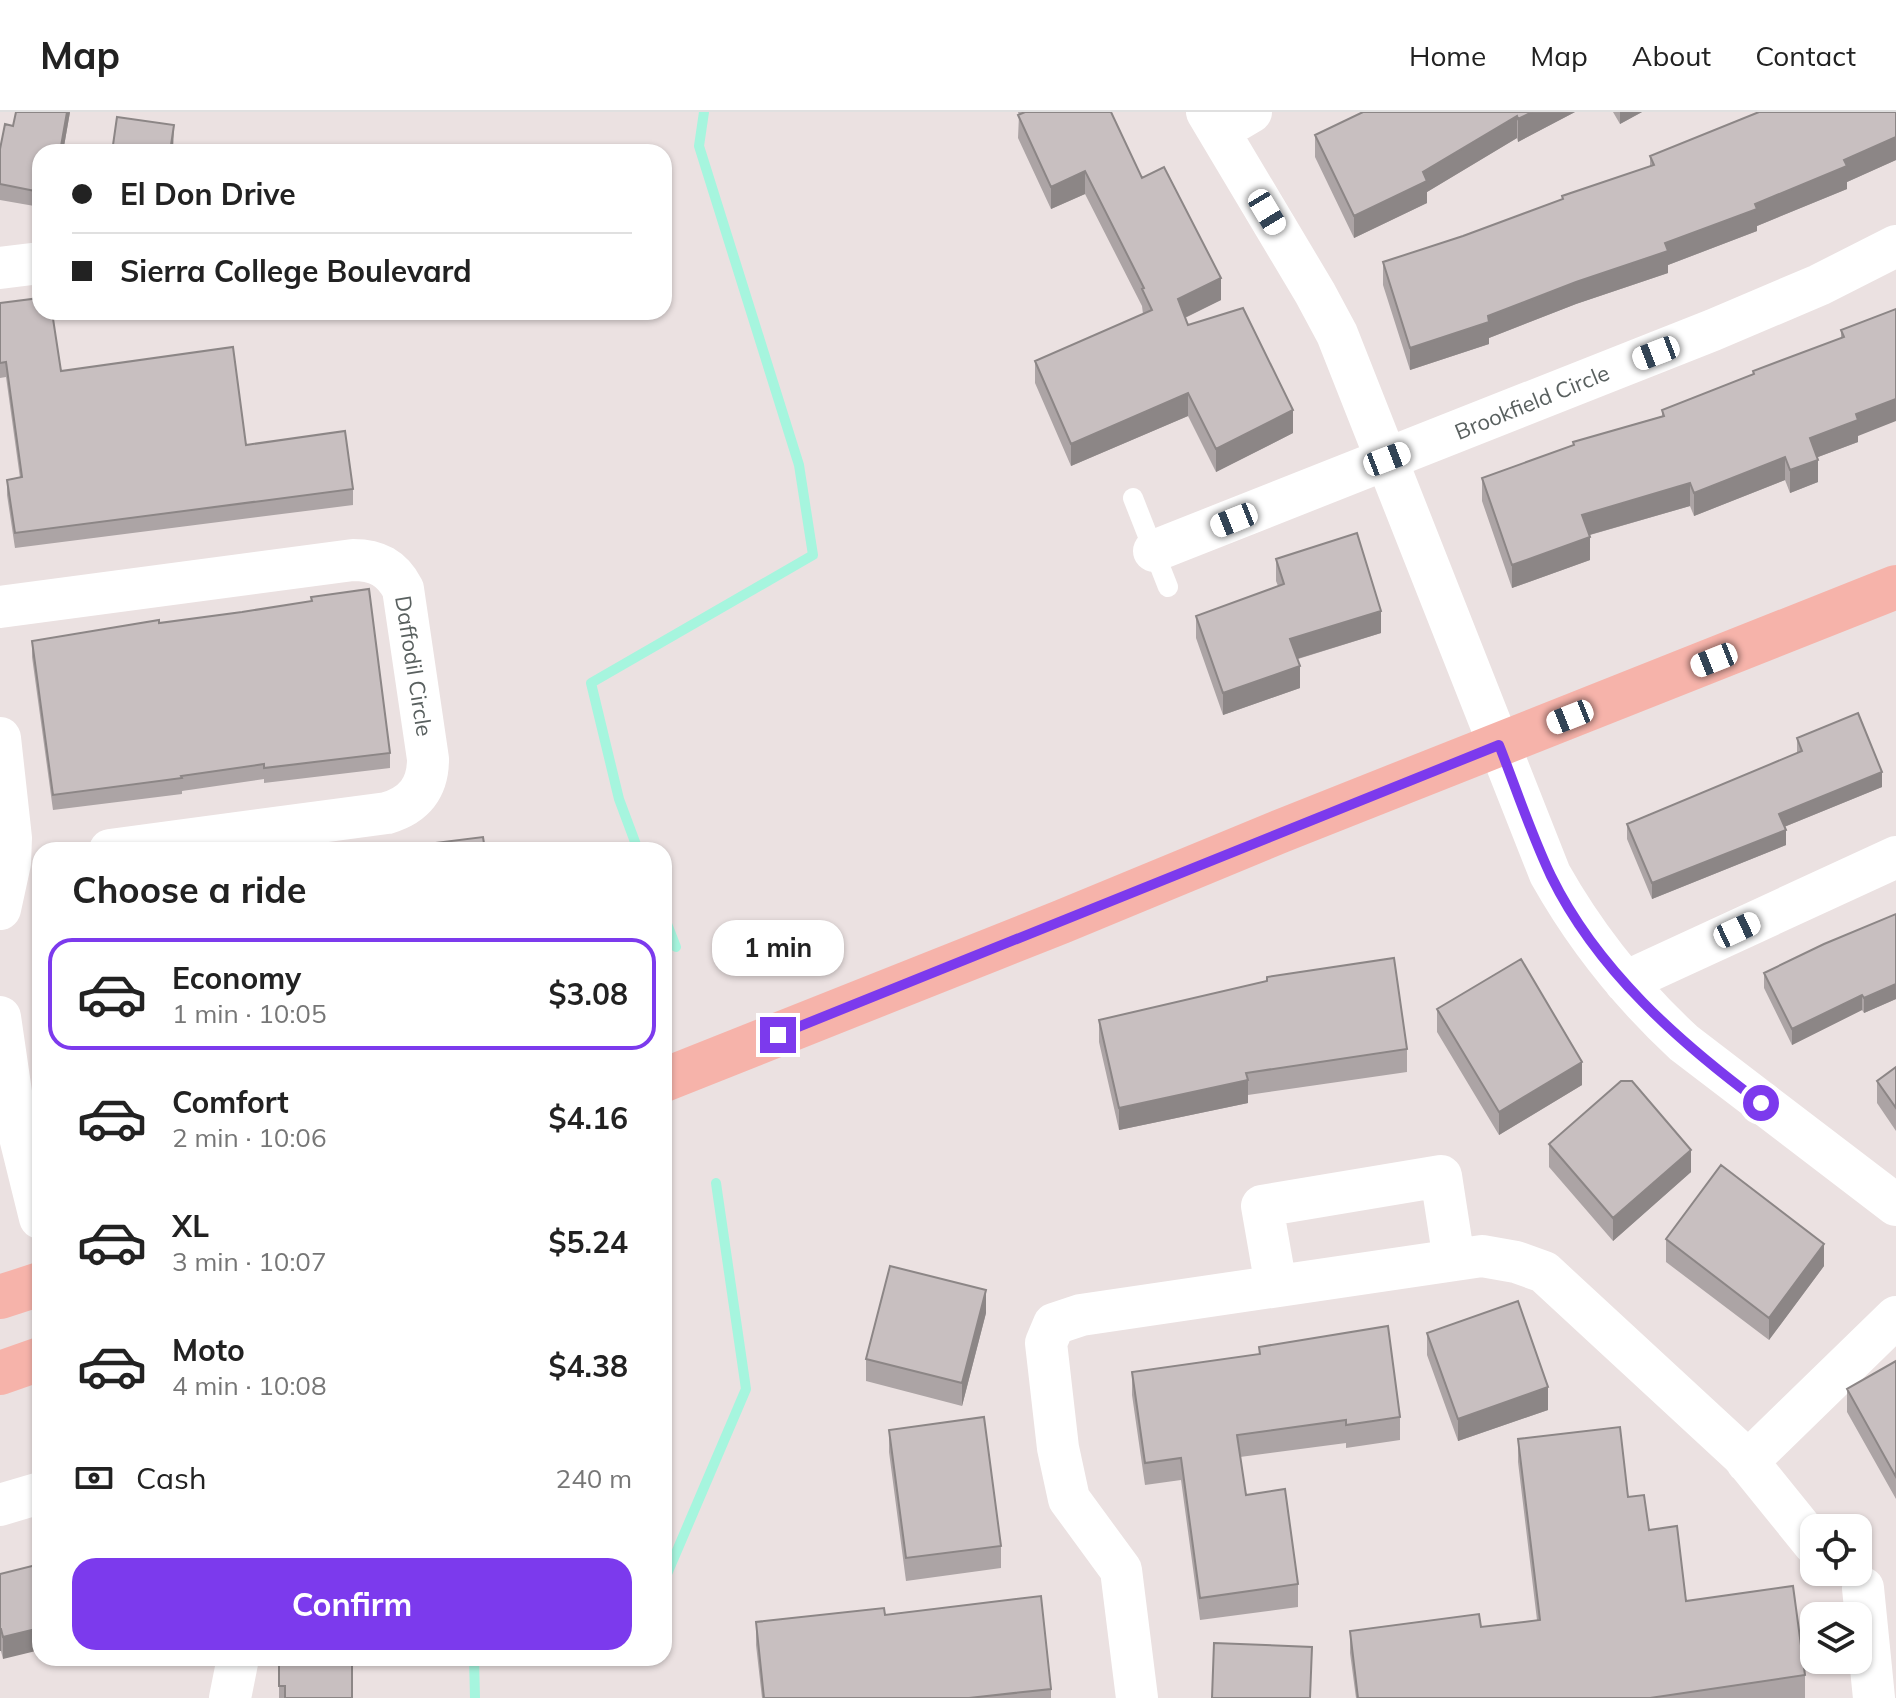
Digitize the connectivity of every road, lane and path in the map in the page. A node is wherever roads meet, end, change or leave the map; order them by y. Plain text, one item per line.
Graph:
1 (1226, 118) edge
2 (1896, 246) edge
3 (32, 264) edge
4 (0, 268) edge
5 (1387, 459) junction
6 (1133, 498) dead end
7 (1161, 569) joint
8 (1896, 587) edge
9 (0, 607) edge
10 (0, 738) edge
11 (1499, 745) junction
12 (170, 842) edge
13 (1896, 857) edge
14 (25, 861) edge
15 (0, 909) edge
16 (1625, 982) junction
17 (0, 1017) edge
18 (672, 1077) edge
19 (32, 1186) edge
20 (1896, 1205) edge
21 (1454, 1260) junction
22 (1276, 1286) junction
23 (32, 1287) edge
24 (0, 1297) edge
25 (1896, 1317) edge
26 (32, 1362) edge
27 (0, 1373) edge
28 (1747, 1462) junction
29 (32, 1495) edge
30 (0, 1505) edge
31 (1800, 1527) edge
32 (1867, 1586) edge
33 (236, 1666) edge
34 (230, 1698) edge
35 (1137, 1698) edge
36 (1874, 1698) edge

1 - 5 street
2 - 5 street, Brookfield Circle
3 - 4 street
5 - 7 street, Brookfield Circle
5 - 11 street
6 - 7 lane
8 - 11 main road
9 - 12 street, Daffodil Circle
10 - 14 street
11 - 16 street
11 - 18 main road
13 - 16 street
14 - 15 street
16 - 20 street
17 - 19 street
21 - 22 street
21 - 22 street
21 - 28 street
22 - 35 street
23 - 24 main road
25 - 28 street
26 - 27 main road
28 - 31 street
29 - 30 street
32 - 36 street
33 - 34 street

